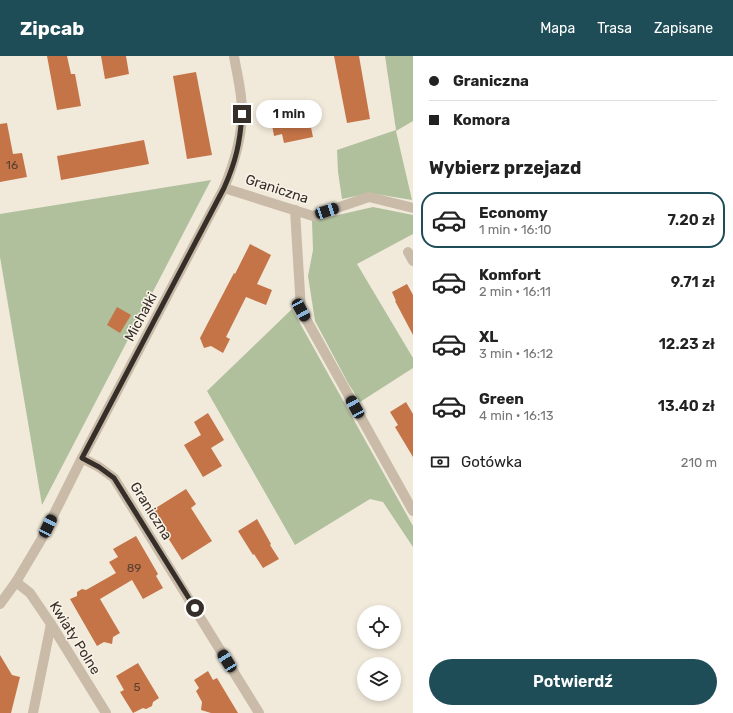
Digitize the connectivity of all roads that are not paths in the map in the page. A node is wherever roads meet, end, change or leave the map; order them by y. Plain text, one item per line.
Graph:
1 (234, 56) edge
2 (224, 188) junction
3 (413, 208) edge
4 (295, 210) junction
5 (82, 458) junction
6 (413, 512) edge
7 (16, 582) junction
8 (0, 604) edge
9 (51, 624) junction
10 (33, 713) edge
11 (106, 713) edge
12 (259, 713) edge

1 - 2 street, Michałki
2 - 4 street, Graniczna
2 - 5 street, Michałki
3 - 4 street, Graniczna
4 - 6 street
5 - 7 street
5 - 12 street, Graniczna
7 - 8 street
7 - 9 street, Kwiaty Polne
9 - 10 street
9 - 11 street, Kwiaty Polne

